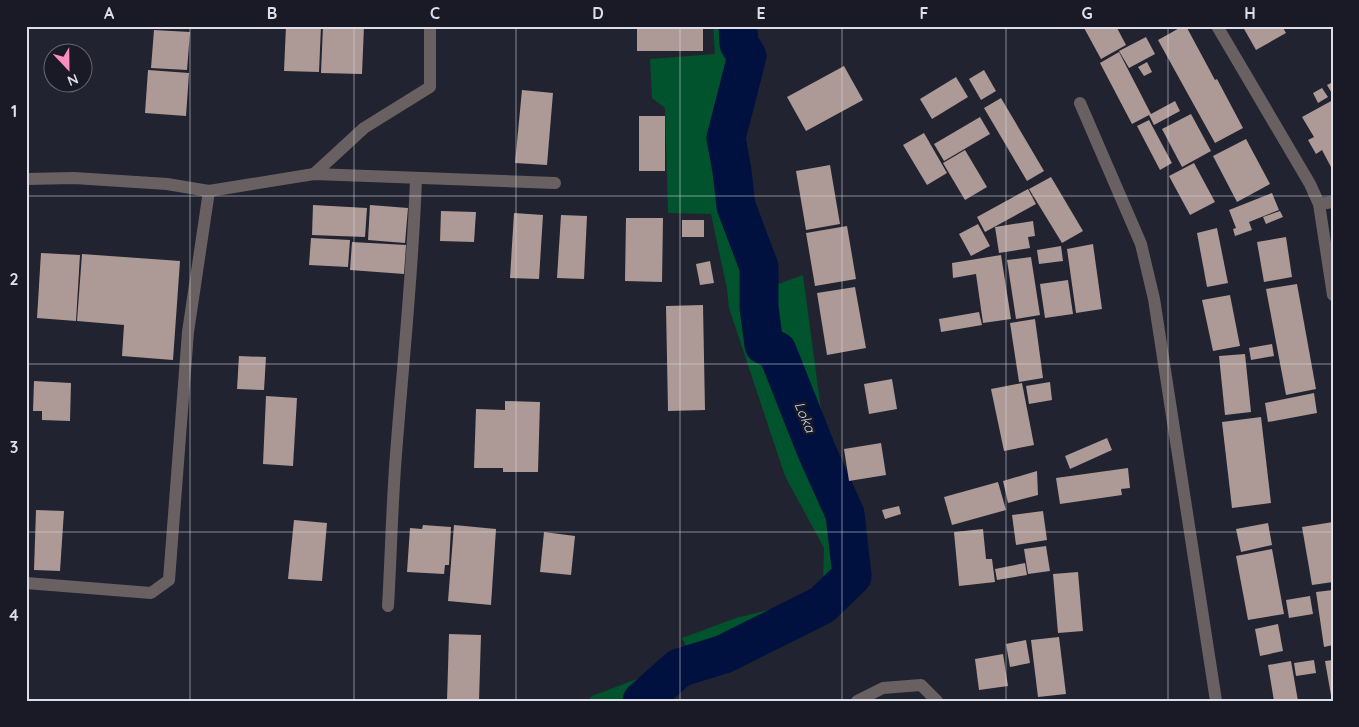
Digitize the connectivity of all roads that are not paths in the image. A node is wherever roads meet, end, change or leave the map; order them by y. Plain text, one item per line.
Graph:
1 (430, 26) edge
2 (1217, 26) edge
3 (1080, 103) dead end
4 (314, 174) junction
5 (416, 178) junction
6 (26, 179) edge
7 (555, 183) dead end
8 (209, 191) junction
9 (1333, 202) edge
10 (1319, 204) junction
11 (1333, 295) edge
12 (26, 583) edge
13 (388, 606) dead end
14 (857, 701) edge
15 (937, 701) edge
16 (1216, 701) edge

1 - 4 street
2 - 10 street
3 - 16 street
4 - 5 street
4 - 8 street
5 - 7 street
5 - 13 street
6 - 8 street
8 - 12 street
9 - 10 street
10 - 11 street
14 - 15 street

